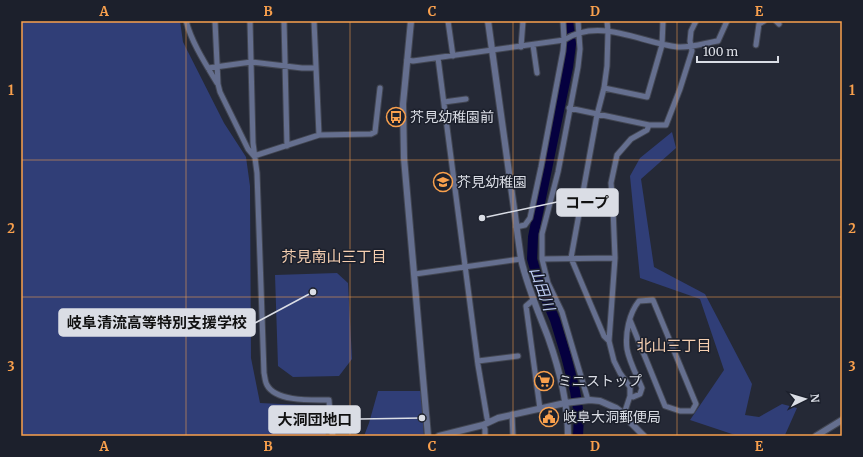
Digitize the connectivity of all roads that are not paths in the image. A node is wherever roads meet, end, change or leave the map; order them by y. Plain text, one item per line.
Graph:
1 (186, 21) edge
2 (215, 21) edge
3 (250, 21) edge
4 (284, 21) edge
5 (314, 21) edge
6 (411, 21) edge
7 (448, 21) edge
8 (488, 21) edge
9 (523, 21) edge
10 (562, 21) edge
11 (578, 21) edge
12 (606, 21) edge
13 (663, 21) edge
14 (696, 21) edge
15 (727, 21) edge
16 (764, 21) edge
17 (608, 31) junction
18 (578, 34) junction
19 (566, 39) junction
20 (533, 45) junction
21 (662, 45) junction
22 (756, 45) dead end
23 (521, 47) junction
24 (691, 47) junction
25 (492, 51) junction
26 (453, 56) junction
27 (438, 58) junction
28 (407, 60) junction
29 (251, 62) junction
30 (285, 66) junction
31 (217, 67) junction
32 (208, 68) junction
33 (316, 68) junction
34 (537, 73) dead end
35 (218, 84) junction
36 (380, 88) dead end
37 (604, 88) junction
38 (466, 99) dead end
39 (444, 102) junction
40 (569, 108) junction
41 (597, 115) junction
42 (649, 125) junction
43 (319, 135) junction
44 (287, 146) junction
45 (254, 156) junction
46 (580, 203) junction
47 (613, 208) junction
48 (516, 227) junction
49 (570, 258) junction
50 (615, 258) junction
51 (521, 259) junction
52 (542, 259) junction
53 (466, 267) junction
54 (415, 274) junction
55 (533, 300) junction
56 (630, 320) junction
57 (609, 341) junction
58 (518, 356) dead end
59 (478, 361) junction
60 (630, 396) junction
61 (585, 400) junction
62 (568, 402) junction
63 (540, 409) junction
64 (512, 414) junction
65 (624, 414) junction
66 (842, 420) edge
67 (488, 421) junction
68 (483, 425) junction
69 (457, 434) edge
70 (333, 436) edge
71 (428, 436) edge
72 (439, 436) edge
73 (486, 436) edge
74 (513, 436) edge
75 (568, 436) edge
76 (644, 436) edge
77 (816, 436) edge

1 - 32 street
2 - 31 street
3 - 29 street
4 - 30 street
5 - 33 street
6 - 28 street
7 - 26 street
8 - 25 street
9 - 23 street
10 - 19 street
11 - 18 street
12 - 17 street
13 - 21 street
14 - 24 street
15 - 24 street
16 - 22 street
17 - 18 street
17 - 21 street
17 - 37 street
18 - 19 street
18 - 40 street
19 - 20 street
19 - 48 street
20 - 23 street
20 - 34 street
21 - 24 street
21 - 37 street
23 - 25 street
24 - 42 street
25 - 26 street
25 - 48 street
26 - 27 street
27 - 28 street
27 - 39 street
28 - 54 street
29 - 30 street
29 - 31 street
29 - 45 street
30 - 33 street
30 - 44 street
31 - 32 street
31 - 35 street
32 - 35 street
33 - 43 street
35 - 45 street
36 - 43 street
37 - 41 street
38 - 39 street
39 - 53 street
40 - 41 street
40 - 52 street
41 - 42 street
41 - 46 street
42 - 47 street
43 - 44 street
44 - 45 street
45 - 70 street
46 - 47 street
46 - 49 street
47 - 50 street
48 - 51 street
49 - 50 street
49 - 52 street
49 - 57 street
50 - 57 street
51 - 53 street
51 - 55 street
52 - 61 street
53 - 54 street
53 - 59 street
54 - 71 street
55 - 62 street
55 - 63 street
56 - 56 street
56 - 60 street
57 - 60 street
58 - 59 street
59 - 67 street
60 - 65 street
61 - 62 street
61 - 65 street
62 - 63 street
62 - 75 street
63 - 64 street
64 - 67 street
64 - 74 street
65 - 76 street
66 - 77 street
67 - 68 street
68 - 69 street
68 - 73 street
69 - 72 street

